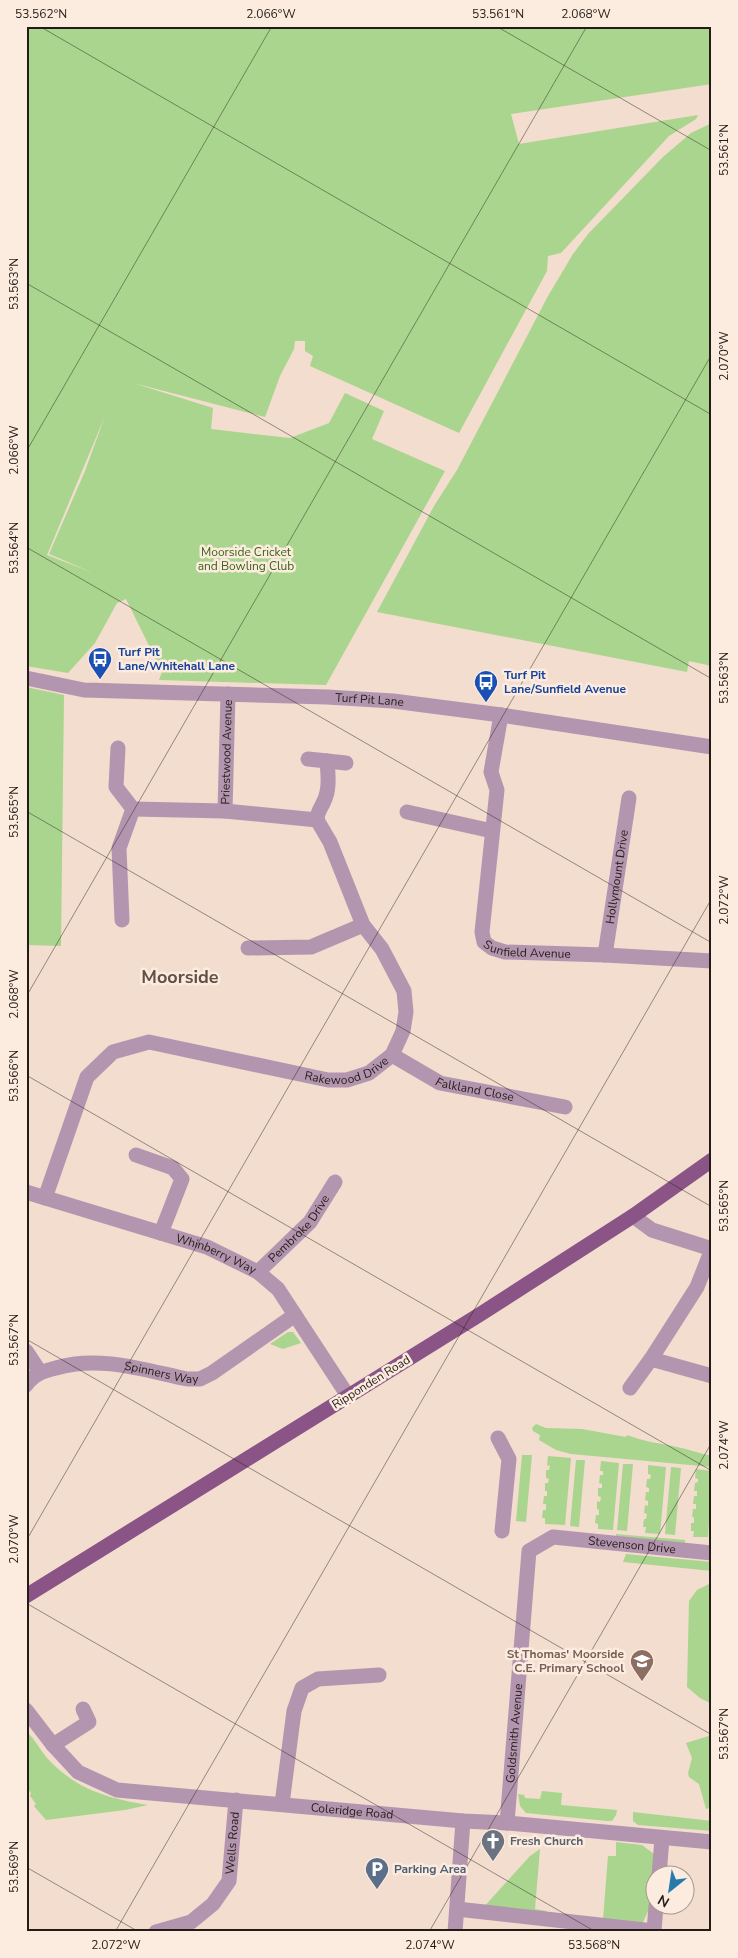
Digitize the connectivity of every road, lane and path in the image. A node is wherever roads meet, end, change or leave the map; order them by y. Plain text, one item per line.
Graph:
1 (26, 678) edge
2 (228, 694) junction
3 (501, 715) junction
4 (712, 747) edge
5 (118, 748) dead end
6 (308, 759) dead end
7 (328, 761) junction
8 (346, 763) dead end
9 (629, 798) dead end
10 (133, 809) junction
11 (224, 811) junction
12 (407, 812) dead end
13 (317, 820) junction
14 (492, 831) junction
15 (122, 920) dead end
16 (363, 925) junction
17 (248, 948) dead end
18 (605, 955) junction
19 (712, 961) edge
20 (392, 1055) junction
21 (565, 1107) dead end
22 (136, 1155) dead end
23 (712, 1160) edge
24 (335, 1182) dead end
25 (26, 1192) edge
26 (45, 1198) junction
27 (633, 1216) junction
28 (161, 1233) junction
29 (712, 1249) edge
30 (258, 1272) junction
31 (295, 1314) junction
32 (26, 1351) edge
33 (651, 1359) junction
34 (40, 1372) junction
35 (712, 1376) edge
36 (26, 1385) edge
37 (630, 1388) dead end
38 (348, 1396) junction
39 (498, 1438) dead end
40 (502, 1531) dead end
41 (553, 1537) joint
42 (712, 1553) edge
43 (26, 1596) edge
44 (379, 1675) dead end
45 (26, 1710) edge
46 (84, 1710) dead end
47 (53, 1745) junction
48 (236, 1800) junction
49 (282, 1804) junction
50 (463, 1821) junction
51 (507, 1822) junction
52 (662, 1838) junction
53 (712, 1842) edge
54 (660, 1866) edge
55 (457, 1909) junction
56 (655, 1916) edge
57 (156, 1932) edge
58 (455, 1932) edge

1 - 2 street, Turf Pit Lane
2 - 3 street, Turf Pit Lane
2 - 11 street, Priestwood Avenue
3 - 4 street, Turf Pit Lane
3 - 14 street, Sunfield Avenue
5 - 10 street
6 - 7 street
7 - 8 street
7 - 13 street
9 - 18 street, Hollymount Drive
10 - 11 street
10 - 15 street
11 - 13 street
12 - 14 street
13 - 16 street, Rakewood Drive
14 - 18 street, Sunfield Avenue
16 - 17 street
16 - 20 street, Rakewood Drive
18 - 19 street, Sunfield Avenue
20 - 21 street, Falkland Close
20 - 26 street, Rakewood Drive
22 - 28 street
23 - 27 main road, Ripponden Road
24 - 30 street, Pembroke Drive
25 - 26 street, Whinberry Way
26 - 28 street, Whinberry Way
27 - 29 street
27 - 38 main road, Ripponden Road
28 - 30 street, Whinberry Way
29 - 33 street
30 - 31 street, Whinberry Way
31 - 34 street, Spinners Way
31 - 38 street, Whinberry Way
32 - 34 street
33 - 35 street
33 - 37 street
34 - 36 street, Spinners Way
38 - 43 main road, Ripponden Road
39 - 40 street
41 - 42 street, Stevenson Drive
41 - 51 street, Goldsmith Avenue
44 - 49 street
45 - 47 street, Coleridge Road
46 - 47 street
47 - 48 street, Coleridge Road
48 - 49 street, Coleridge Road
48 - 57 street, Wells Road
49 - 50 street, Coleridge Road
50 - 51 street, Coleridge Road
50 - 55 street
51 - 52 street, Coleridge Road
52 - 53 street, Coleridge Road
52 - 54 street
55 - 56 street
55 - 58 street

